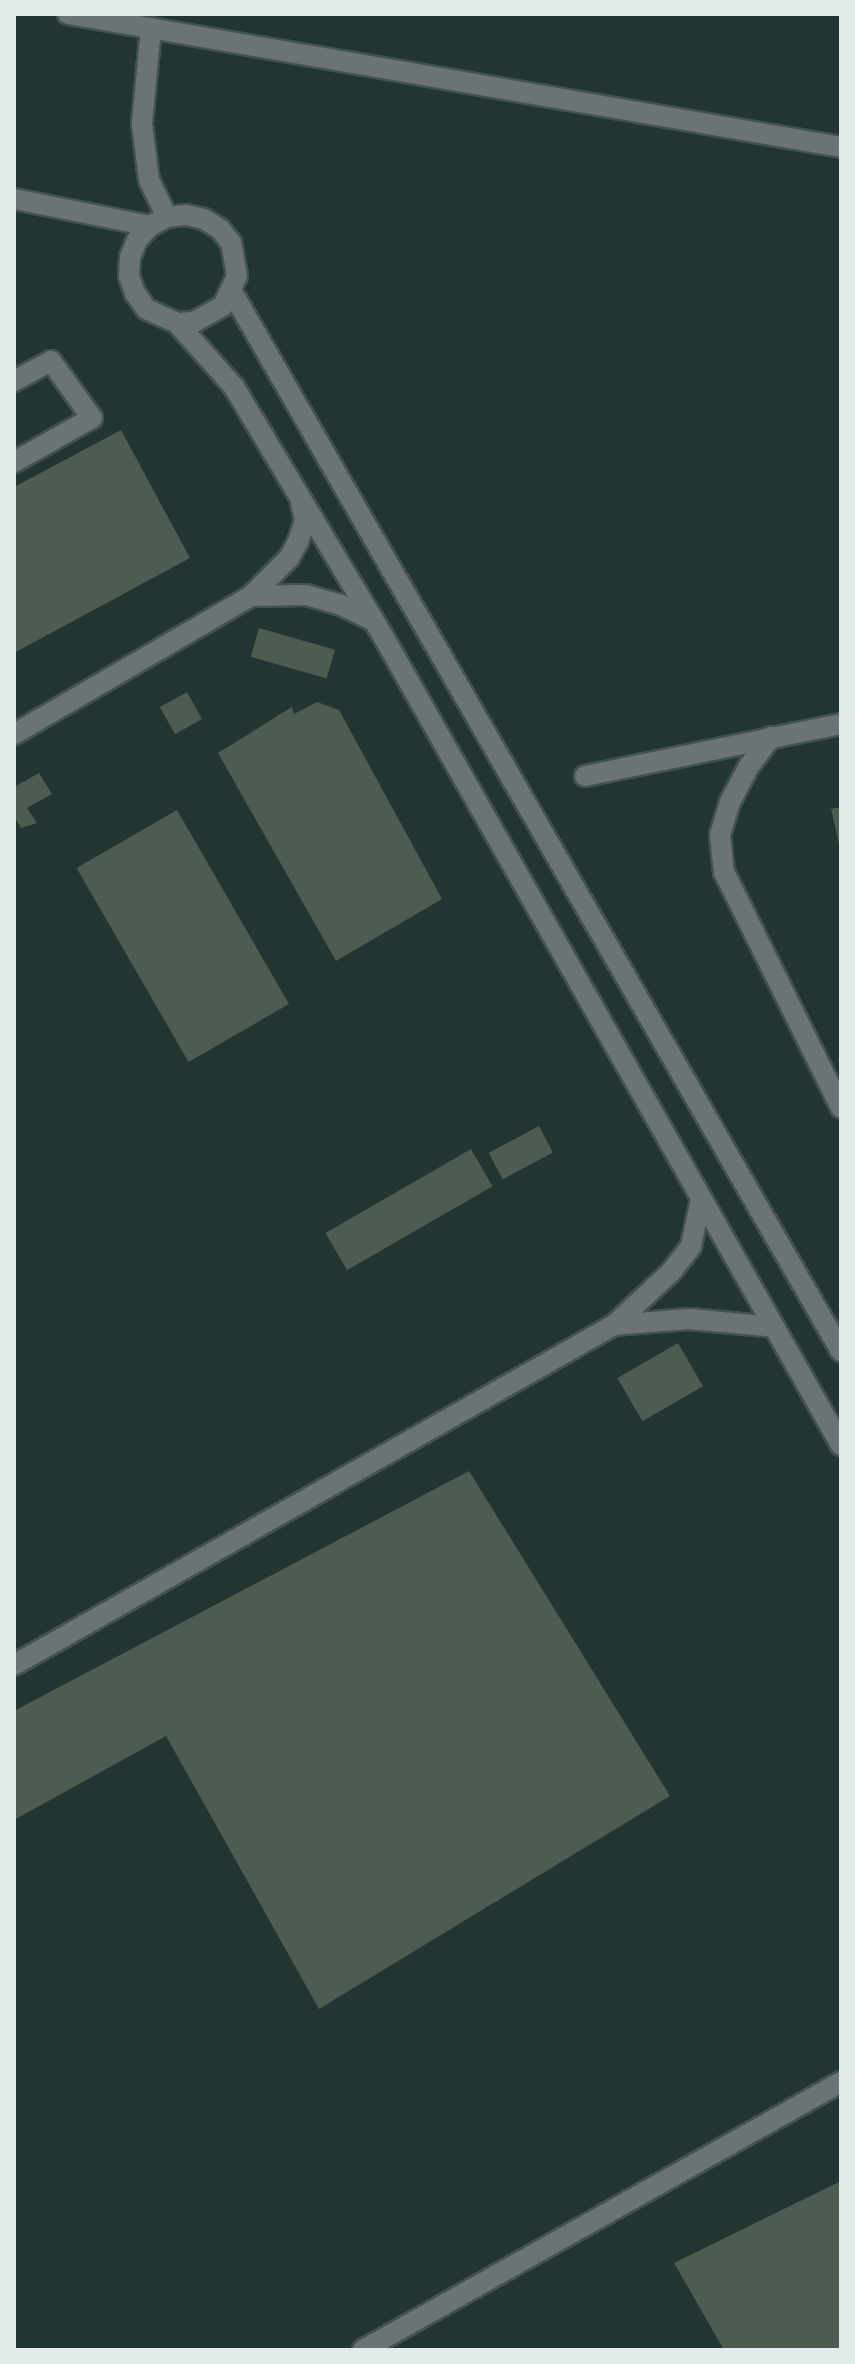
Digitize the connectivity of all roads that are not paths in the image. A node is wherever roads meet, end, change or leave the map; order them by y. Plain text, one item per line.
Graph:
1 (68, 14) edge
2 (151, 28) junction
3 (841, 147) edge
4 (14, 199) edge
5 (159, 221) junction
6 (232, 292) junction
7 (177, 323) junction
8 (14, 381) edge
9 (14, 462) edge
10 (300, 496) junction
11 (251, 596) junction
12 (374, 621) junction
13 (841, 724) edge
14 (14, 734) edge
15 (771, 737) junction
16 (585, 776) dead end
17 (841, 1108) edge
18 (701, 1199) junction
19 (614, 1325) junction
20 (774, 1327) junction
21 (841, 1351) edge
22 (841, 1445) edge
23 (14, 1665) edge
24 (841, 2082) edge
25 (363, 2350) edge

1 - 2 street
2 - 3 street
2 - 5 street
4 - 5 street
5 - 6 street
5 - 7 street
6 - 7 street
6 - 21 street
7 - 10 street
8 - 9 street
10 - 11 street
10 - 12 street
11 - 12 street
11 - 14 street
12 - 18 street
13 - 15 street
15 - 16 street
15 - 17 street
18 - 19 street
18 - 20 street
19 - 20 street
19 - 23 street
20 - 22 street
24 - 25 street

